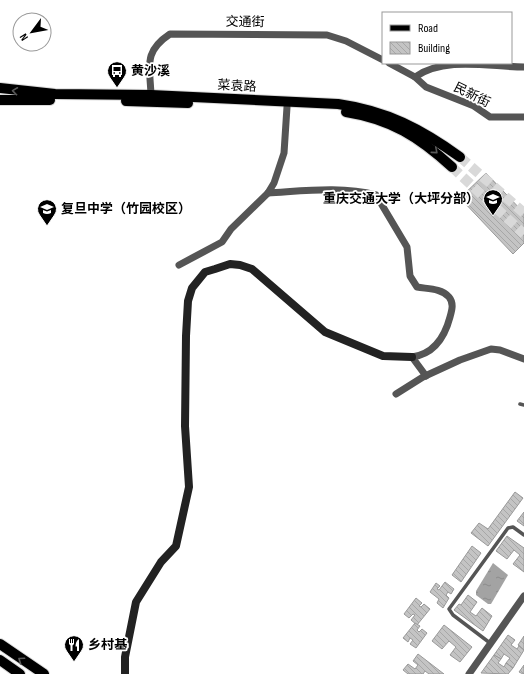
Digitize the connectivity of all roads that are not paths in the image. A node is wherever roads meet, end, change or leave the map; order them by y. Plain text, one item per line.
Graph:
1 (382, 59) edge
2 (391, 64) edge
3 (524, 67) edge
4 (415, 77) junction
5 (0, 88) edge
6 (151, 95) junction
7 (0, 100) edge
8 (286, 107) junction
9 (524, 117) edge
10 (460, 157) tunnel mouth
11 (452, 167) tunnel mouth
12 (268, 193) junction
13 (179, 265) dead end
14 (412, 357) junction
15 (524, 359) edge
16 (426, 376) junction
17 (396, 394) dead end
18 (524, 535) edge
19 (523, 601) edge
20 (127, 643) junction
21 (490, 643) junction
22 (0, 644) edge
23 (0, 660) edge
24 (20, 674) edge
25 (44, 674) edge
26 (125, 674) edge
27 (130, 674) edge
28 (468, 674) edge

1 - 6 street, 交通街
2 - 4 street
3 - 4 street
4 - 9 street, 民新街
6 -> 5 main road, 菜袁路
6 - 10 main road, 菜袁路
7 - 8 main road, 菜袁路
8 -> 11 main road, 菜袁路
8 - 12 street
12 - 13 street
12 - 14 street
14 - 16 street
14 - 20 street
15 - 16 street
16 - 17 street
18 - 21 lane
19 - 21 street
20 - 26 street
20 - 27 street
21 - 28 street
25 -> 22 main road
23 - 24 main road

